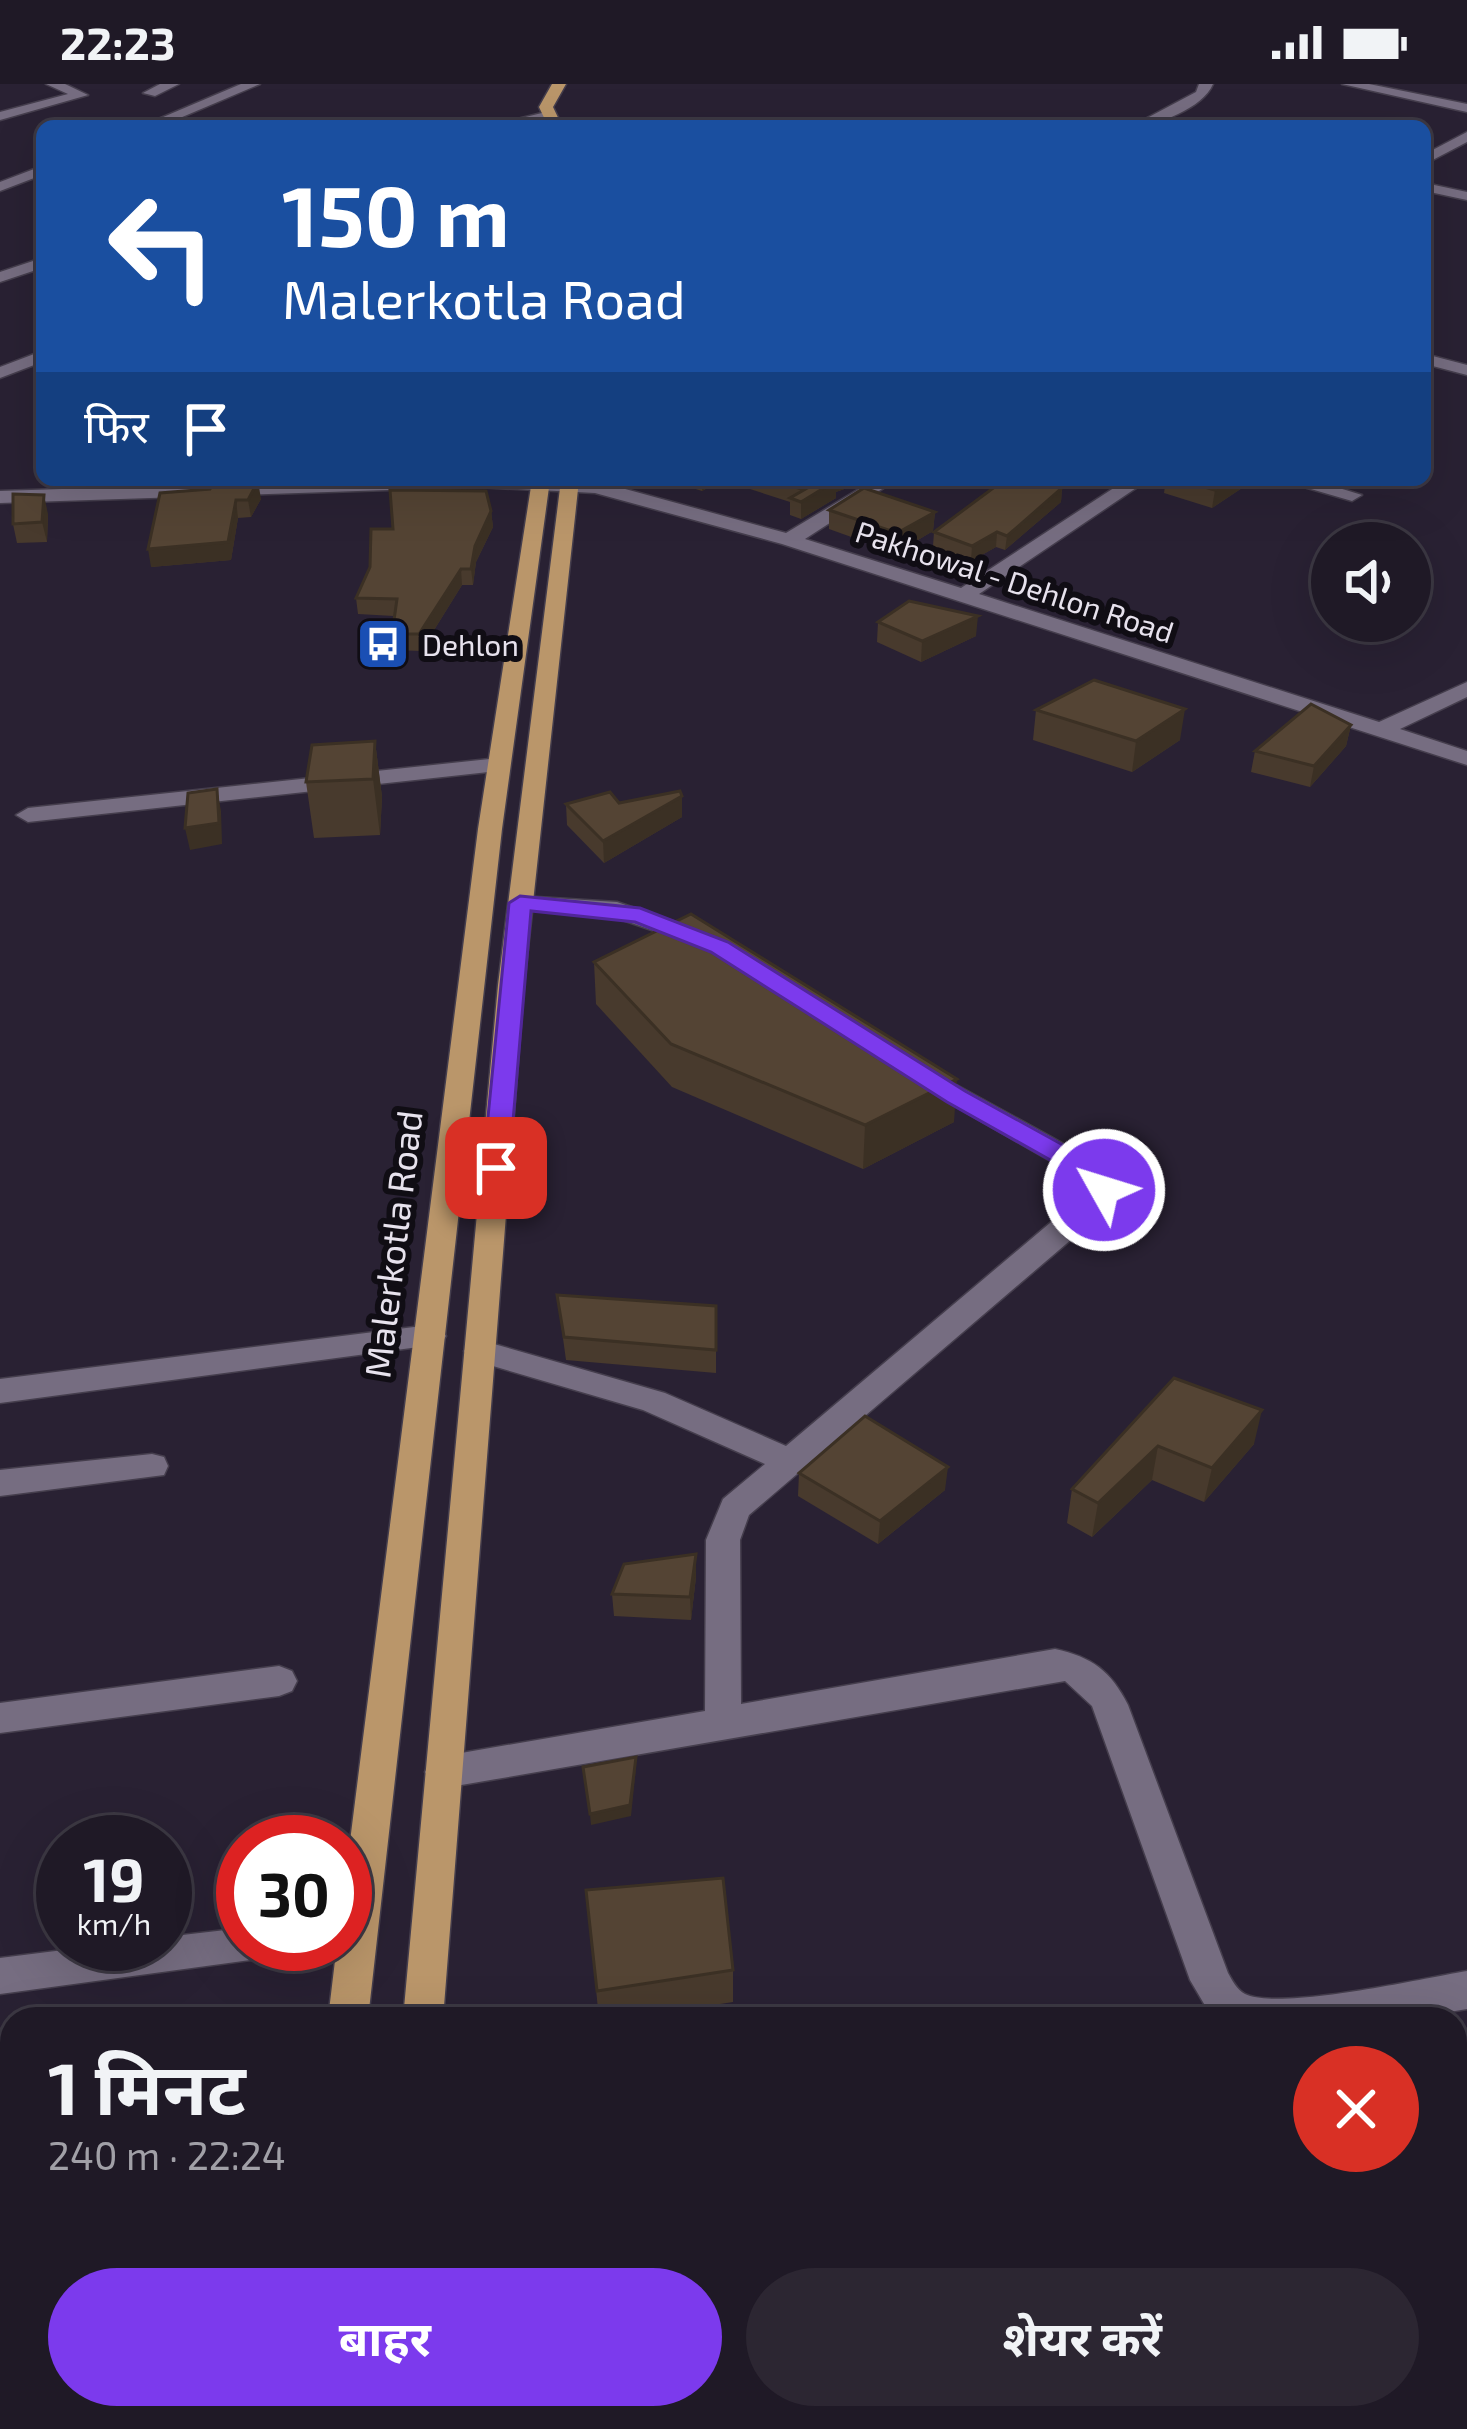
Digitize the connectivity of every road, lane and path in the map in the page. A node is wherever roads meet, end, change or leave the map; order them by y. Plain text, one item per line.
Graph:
1 (53, 84) edge
2 (172, 84) edge
3 (253, 84) edge
4 (559, 84) edge
5 (1206, 84) edge
6 (1349, 84) edge
7 (150, 93) dead end
8 (1467, 108) edge
9 (0, 116) edge
10 (164, 120) edge
11 (551, 120) edge
12 (1151, 120) edge
13 (1467, 136) edge
14 (1431, 157) edge
15 (36, 172) edge
16 (0, 187) edge
17 (1431, 188) edge
18 (1467, 196) edge
19 (36, 265) edge
20 (0, 278) edge
21 (36, 358) edge
22 (1431, 360) edge
23 (1467, 370) edge
24 (0, 373) edge
25 (253, 486) edge
26 (555, 486) edge
27 (556, 486) edge
28 (584, 486) edge
29 (877, 486) edge
30 (1129, 486) edge
31 (1314, 486) edge
32 (1352, 495) dead end
33 (0, 497) edge
34 (789, 540) junction
35 (963, 596) junction
36 (1467, 689) edge
37 (1379, 731) junction
38 (1467, 758) edge
39 (499, 765) junction
40 (28, 815) dead end
41 (520, 903) junction
42 (739, 959) edge
43 (897, 1059) edge
44 (430, 1336) junction
45 (480, 1351) junction
46 (0, 1391) edge
47 (786, 1460) junction
48 (152, 1466) dead end
49 (0, 1483) edge
50 (279, 1681) dead end
51 (0, 1718) edge
52 (723, 1721) junction
53 (444, 1772) junction
54 (367, 1815) edge
55 (216, 1949) edge
56 (350, 1971) edge
57 (0, 1976) edge
58 (1467, 1990) edge
59 (349, 2007) edge
60 (425, 2007) edge
61 (1228, 2007) edge
62 (1348, 2007) edge

1 - 9 street
2 - 7 street
3 - 10 street
4 - 11 main road
5 - 12 street
6 - 8 street
13 - 14 street
15 - 16 street
17 - 18 street
19 - 20 street
21 - 24 street
22 - 23 street
25 - 33 street, Pakhowal - Dehlon Road
26 - 39 main road, Malerkotla Road
27 - 41 main road
28 - 34 street, Pakhowal - Dehlon Road
29 - 34 street
30 - 35 street
31 - 32 street
34 - 35 street, Pakhowal - Dehlon Road
35 - 37 street, Pakhowal - Dehlon Road
36 - 37 street
37 - 38 street, Pakhowal - Dehlon Road
39 - 40 street
39 - 44 main road, Malerkotla Road
41 - 42 street
41 - 45 main road
43 - 47 street
44 - 46 street
44 - 54 main road, Malerkotla Road
45 - 47 street
45 - 53 main road
47 - 52 street
48 - 49 street
50 - 51 street
52 - 53 street
52 - 61 street
53 - 60 main road
55 - 57 street
56 - 59 main road, Malerkotla Road
58 - 62 street

